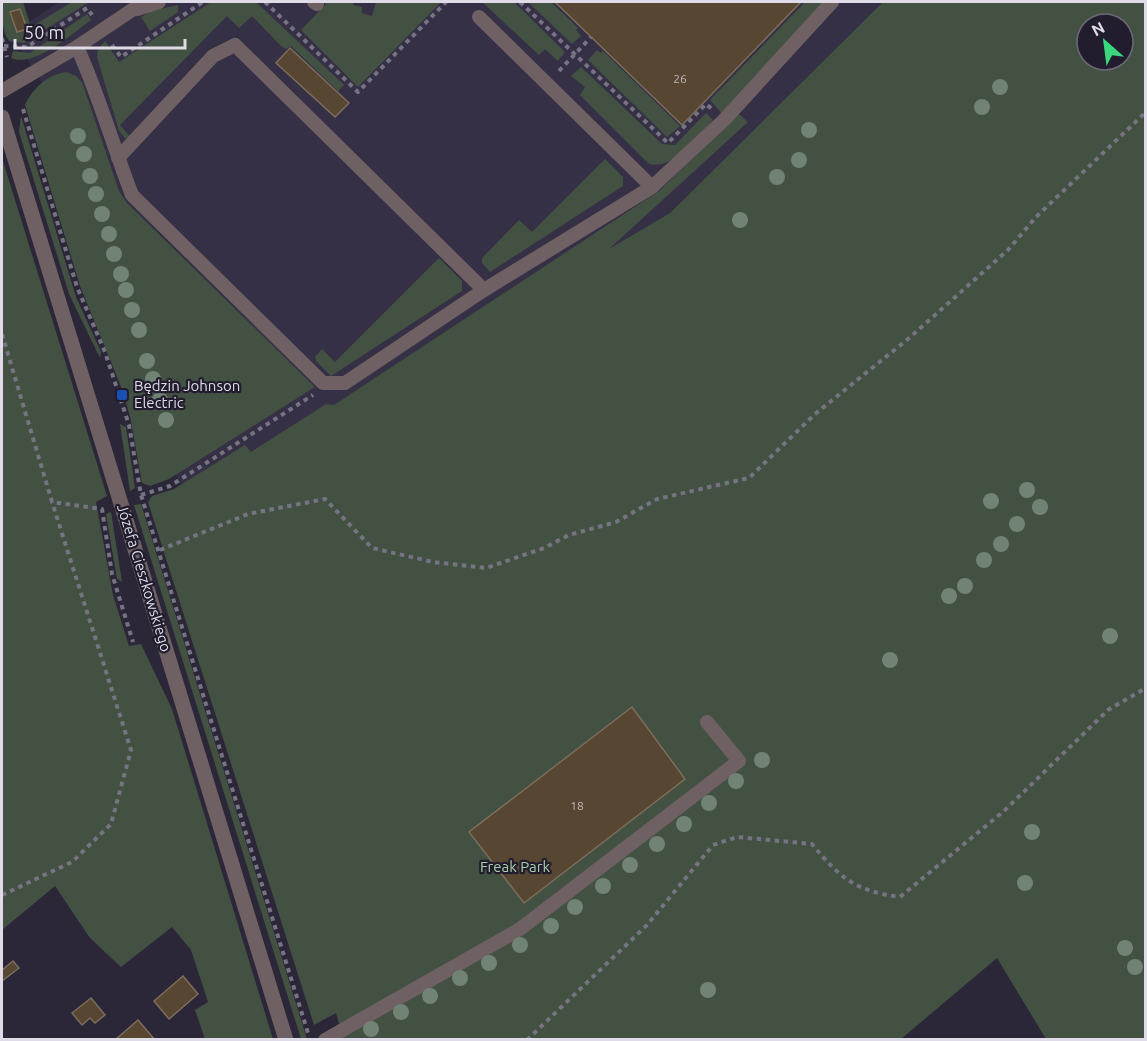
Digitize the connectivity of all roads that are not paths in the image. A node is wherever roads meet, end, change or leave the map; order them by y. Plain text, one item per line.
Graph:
1 (144, 2) edge
2 (159, 2) edge
3 (832, 2) edge
4 (133, 11) junction
5 (479, 18) dead end
6 (77, 47) junction
7 (2, 91) edge
8 (2, 117) edge
9 (118, 158) junction
10 (652, 187) junction
11 (484, 290) junction
12 (707, 722) dead end
13 (286, 1040) edge
14 (325, 1040) edge

1 - 4 lane
2 - 4 lane
3 - 10 lane
4 - 6 lane
5 - 10 lane
6 - 7 lane
6 - 9 lane
8 - 13 street, Józefa Cieszkowskiego
9 - 11 lane
9 - 11 lane
10 - 11 lane
12 - 14 lane

